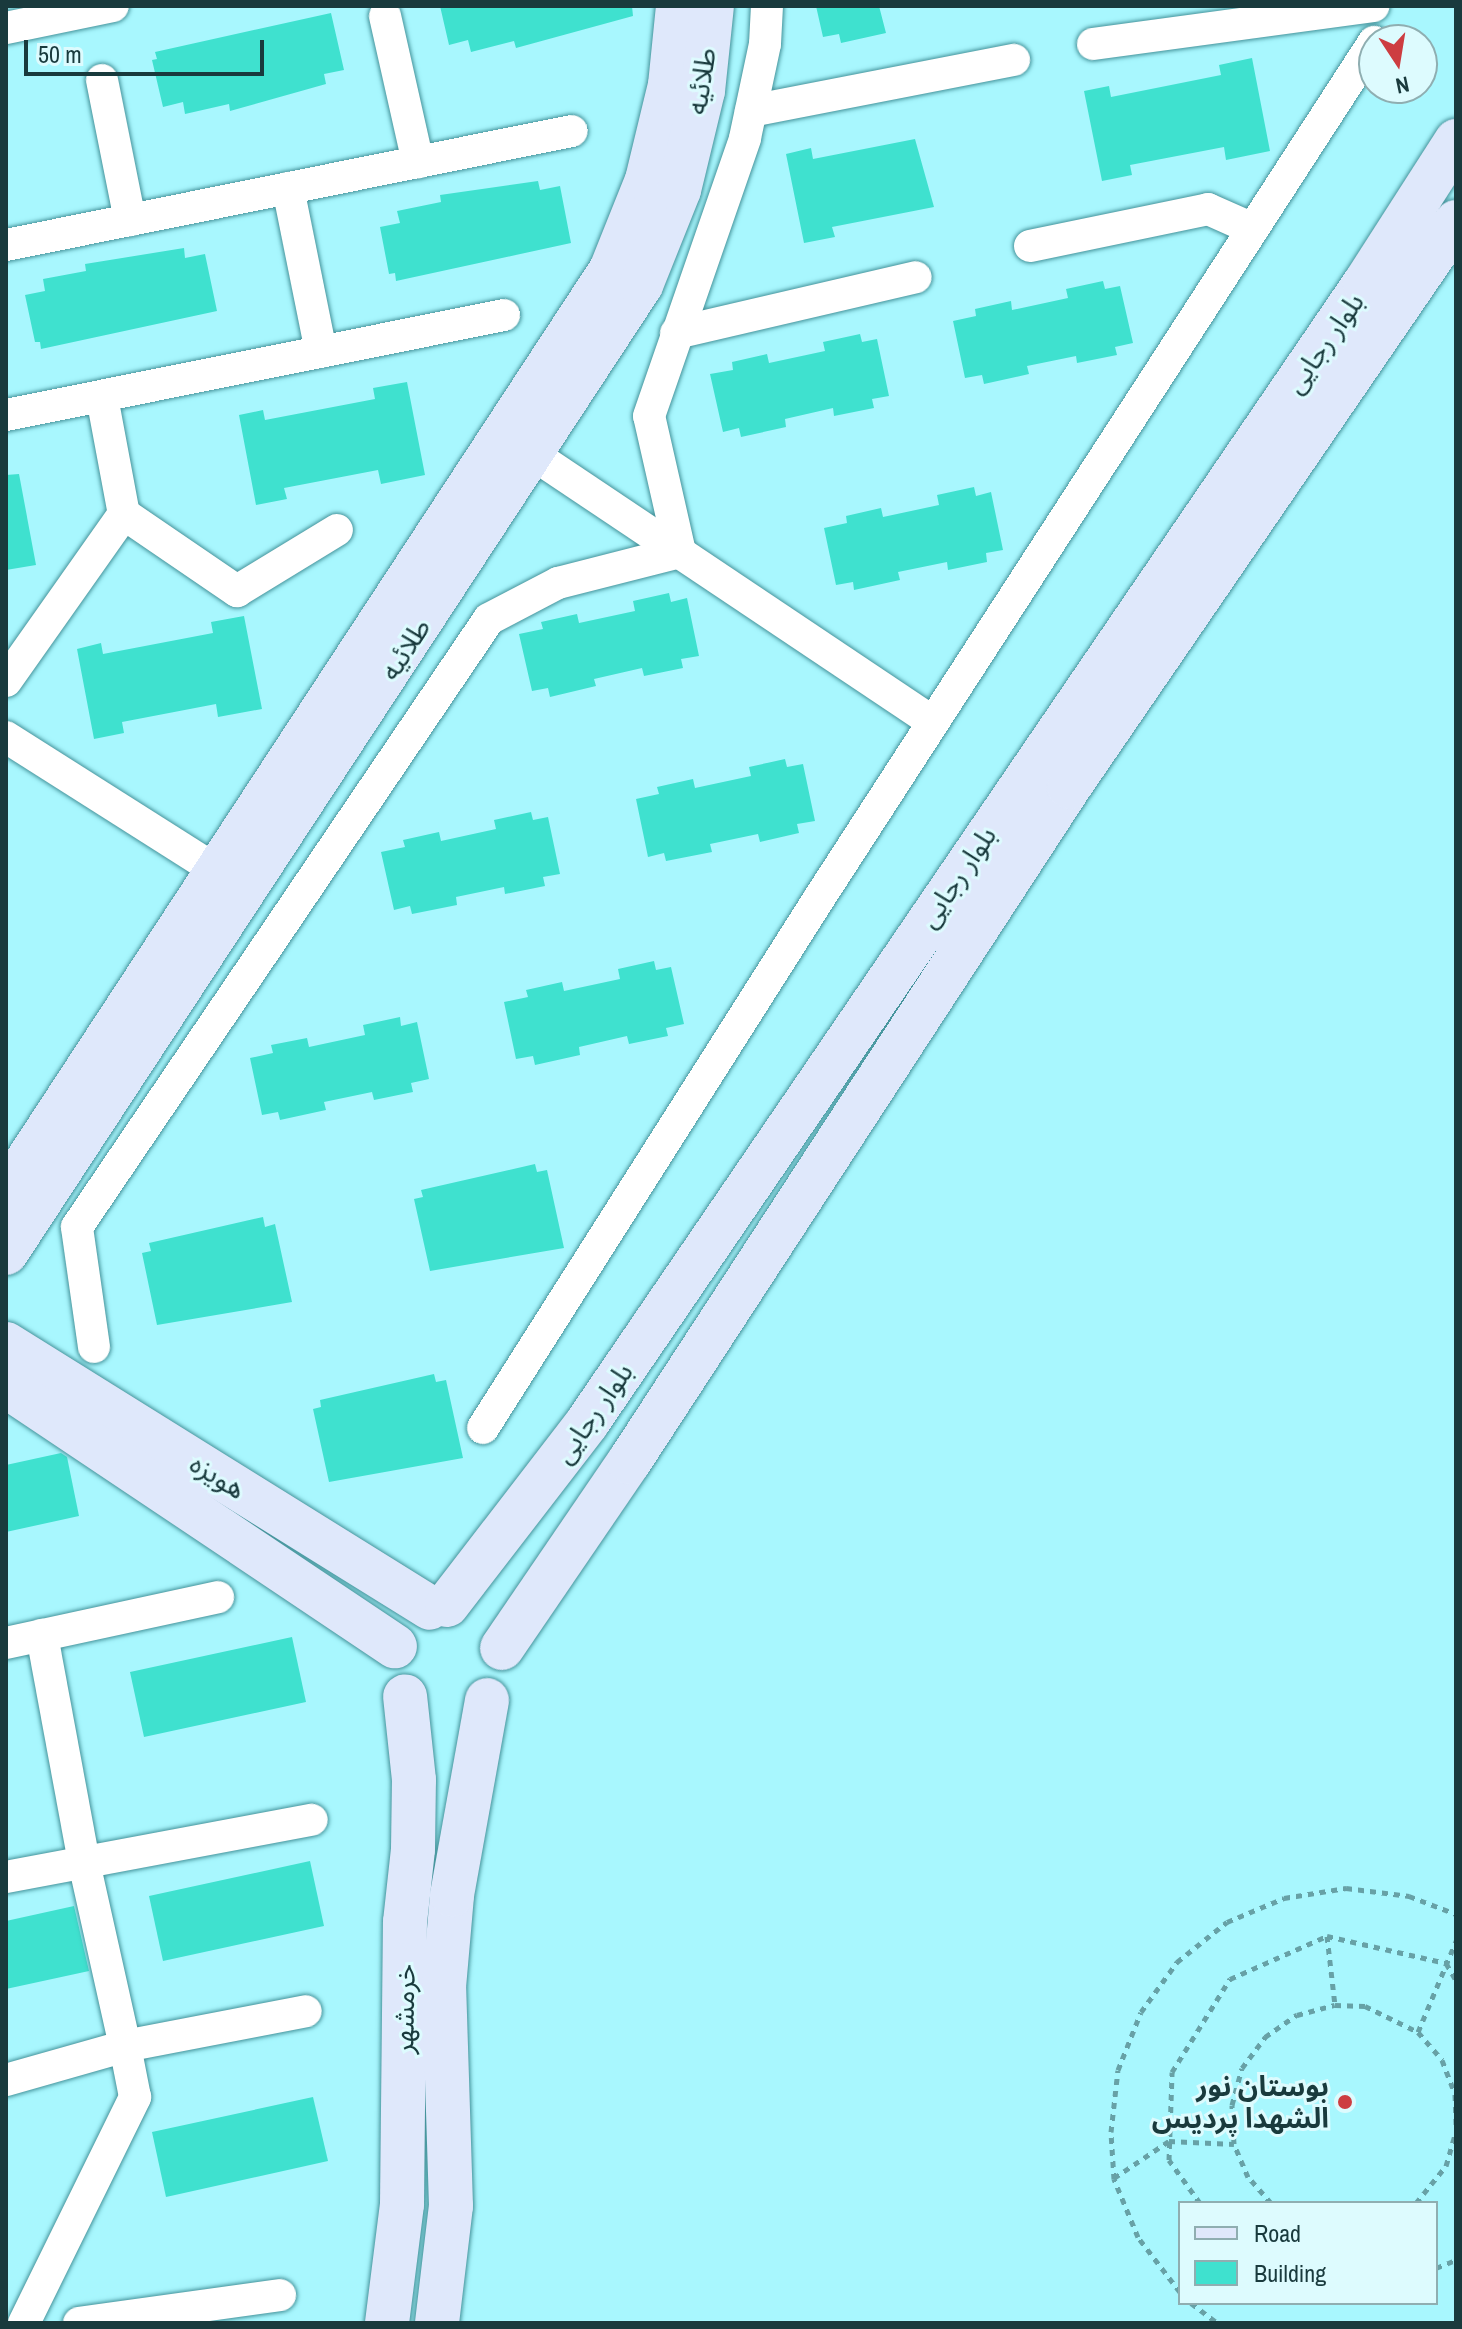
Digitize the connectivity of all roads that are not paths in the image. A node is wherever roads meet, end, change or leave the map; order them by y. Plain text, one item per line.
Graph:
1 (113, 6) edge
2 (678, 6) edge
3 (712, 6) edge
4 (767, 6) edge
5 (1373, 6) edge
6 (1397, 6) edge
7 (385, 16) dead end
8 (1386, 24) edge
9 (6, 28) edge
10 (1093, 44) dead end
11 (1014, 60) dead end
12 (1358, 67) edge
13 (102, 80) dead end
14 (751, 111) junction
15 (572, 131) dead end
16 (1456, 141) edge
17 (418, 162) junction
18 (288, 188) junction
19 (130, 220) junction
20 (1456, 222) edge
21 (1253, 229) junction
22 (6, 245) edge
23 (1030, 246) dead end
24 (916, 277) dead end
25 (504, 315) dead end
26 (676, 333) junction
27 (321, 352) junction
28 (102, 397) junction
29 (6, 415) edge
30 (520, 446) junction
31 (124, 514) junction
32 (337, 530) dead end
33 (680, 552) junction
34 (6, 681) edge
35 (933, 722) junction
36 (6, 737) edge
37 (234, 879) junction
38 (6, 1193) edge
39 (6, 1253) edge
40 (6, 1344) edge
41 (94, 1347) dead end
42 (6, 1386) edge
43 (483, 1428) dead end
44 (218, 1597) dead end
45 (438, 1607) junction
46 (42, 1635) junction
47 (6, 1643) edge
48 (395, 1646) junction
49 (502, 1648) junction
50 (405, 1696) junction
51 (487, 1700) junction
52 (312, 1820) dead end
53 (84, 1862) junction
54 (6, 1877) edge
55 (306, 2011) dead end
56 (125, 2046) junction
57 (6, 2080) edge
58 (280, 2295) dead end
59 (24, 2323) edge
60 (79, 2323) edge
61 (387, 2323) edge
62 (437, 2323) edge

1 - 9 street
2 - 30 main road, طلائیه
3 - 30 main road, طلائیه
4 - 14 street
5 - 10 street
6 - 8 street
7 - 17 street
11 - 14 street
12 - 21 street
13 - 19 street
14 - 26 street
15 - 17 street
16 - 45 main road, بلوار رجایی
17 - 18 street
18 - 19 street
18 - 27 street
19 - 22 street
20 - 49 main road, بلوار رجایی
21 - 23 street
21 - 35 street
24 - 26 street
25 - 27 street
26 - 33 street
27 - 28 street
28 - 29 street
28 - 31 street
30 - 33 street
30 - 37 main road, طلائیه
31 - 32 street
31 - 34 street
33 - 35 street
33 - 41 street
35 - 43 street
36 - 37 street
37 - 38 main road, طلائیه
37 - 39 main road, طلائیه
40 - 45 main road, هویزه
42 - 48 main road, هویزه
44 - 46 street
45 - 48 main road
45 - 49 main road
46 - 47 street
46 - 53 street
48 - 50 main road
49 - 51 main road
50 - 51 main road
50 - 61 main road, خرمشهر
51 - 62 main road, خرمشهر
52 - 53 street
53 - 54 street
53 - 56 street
55 - 56 street
56 - 57 street
56 - 59 street
58 - 60 street

